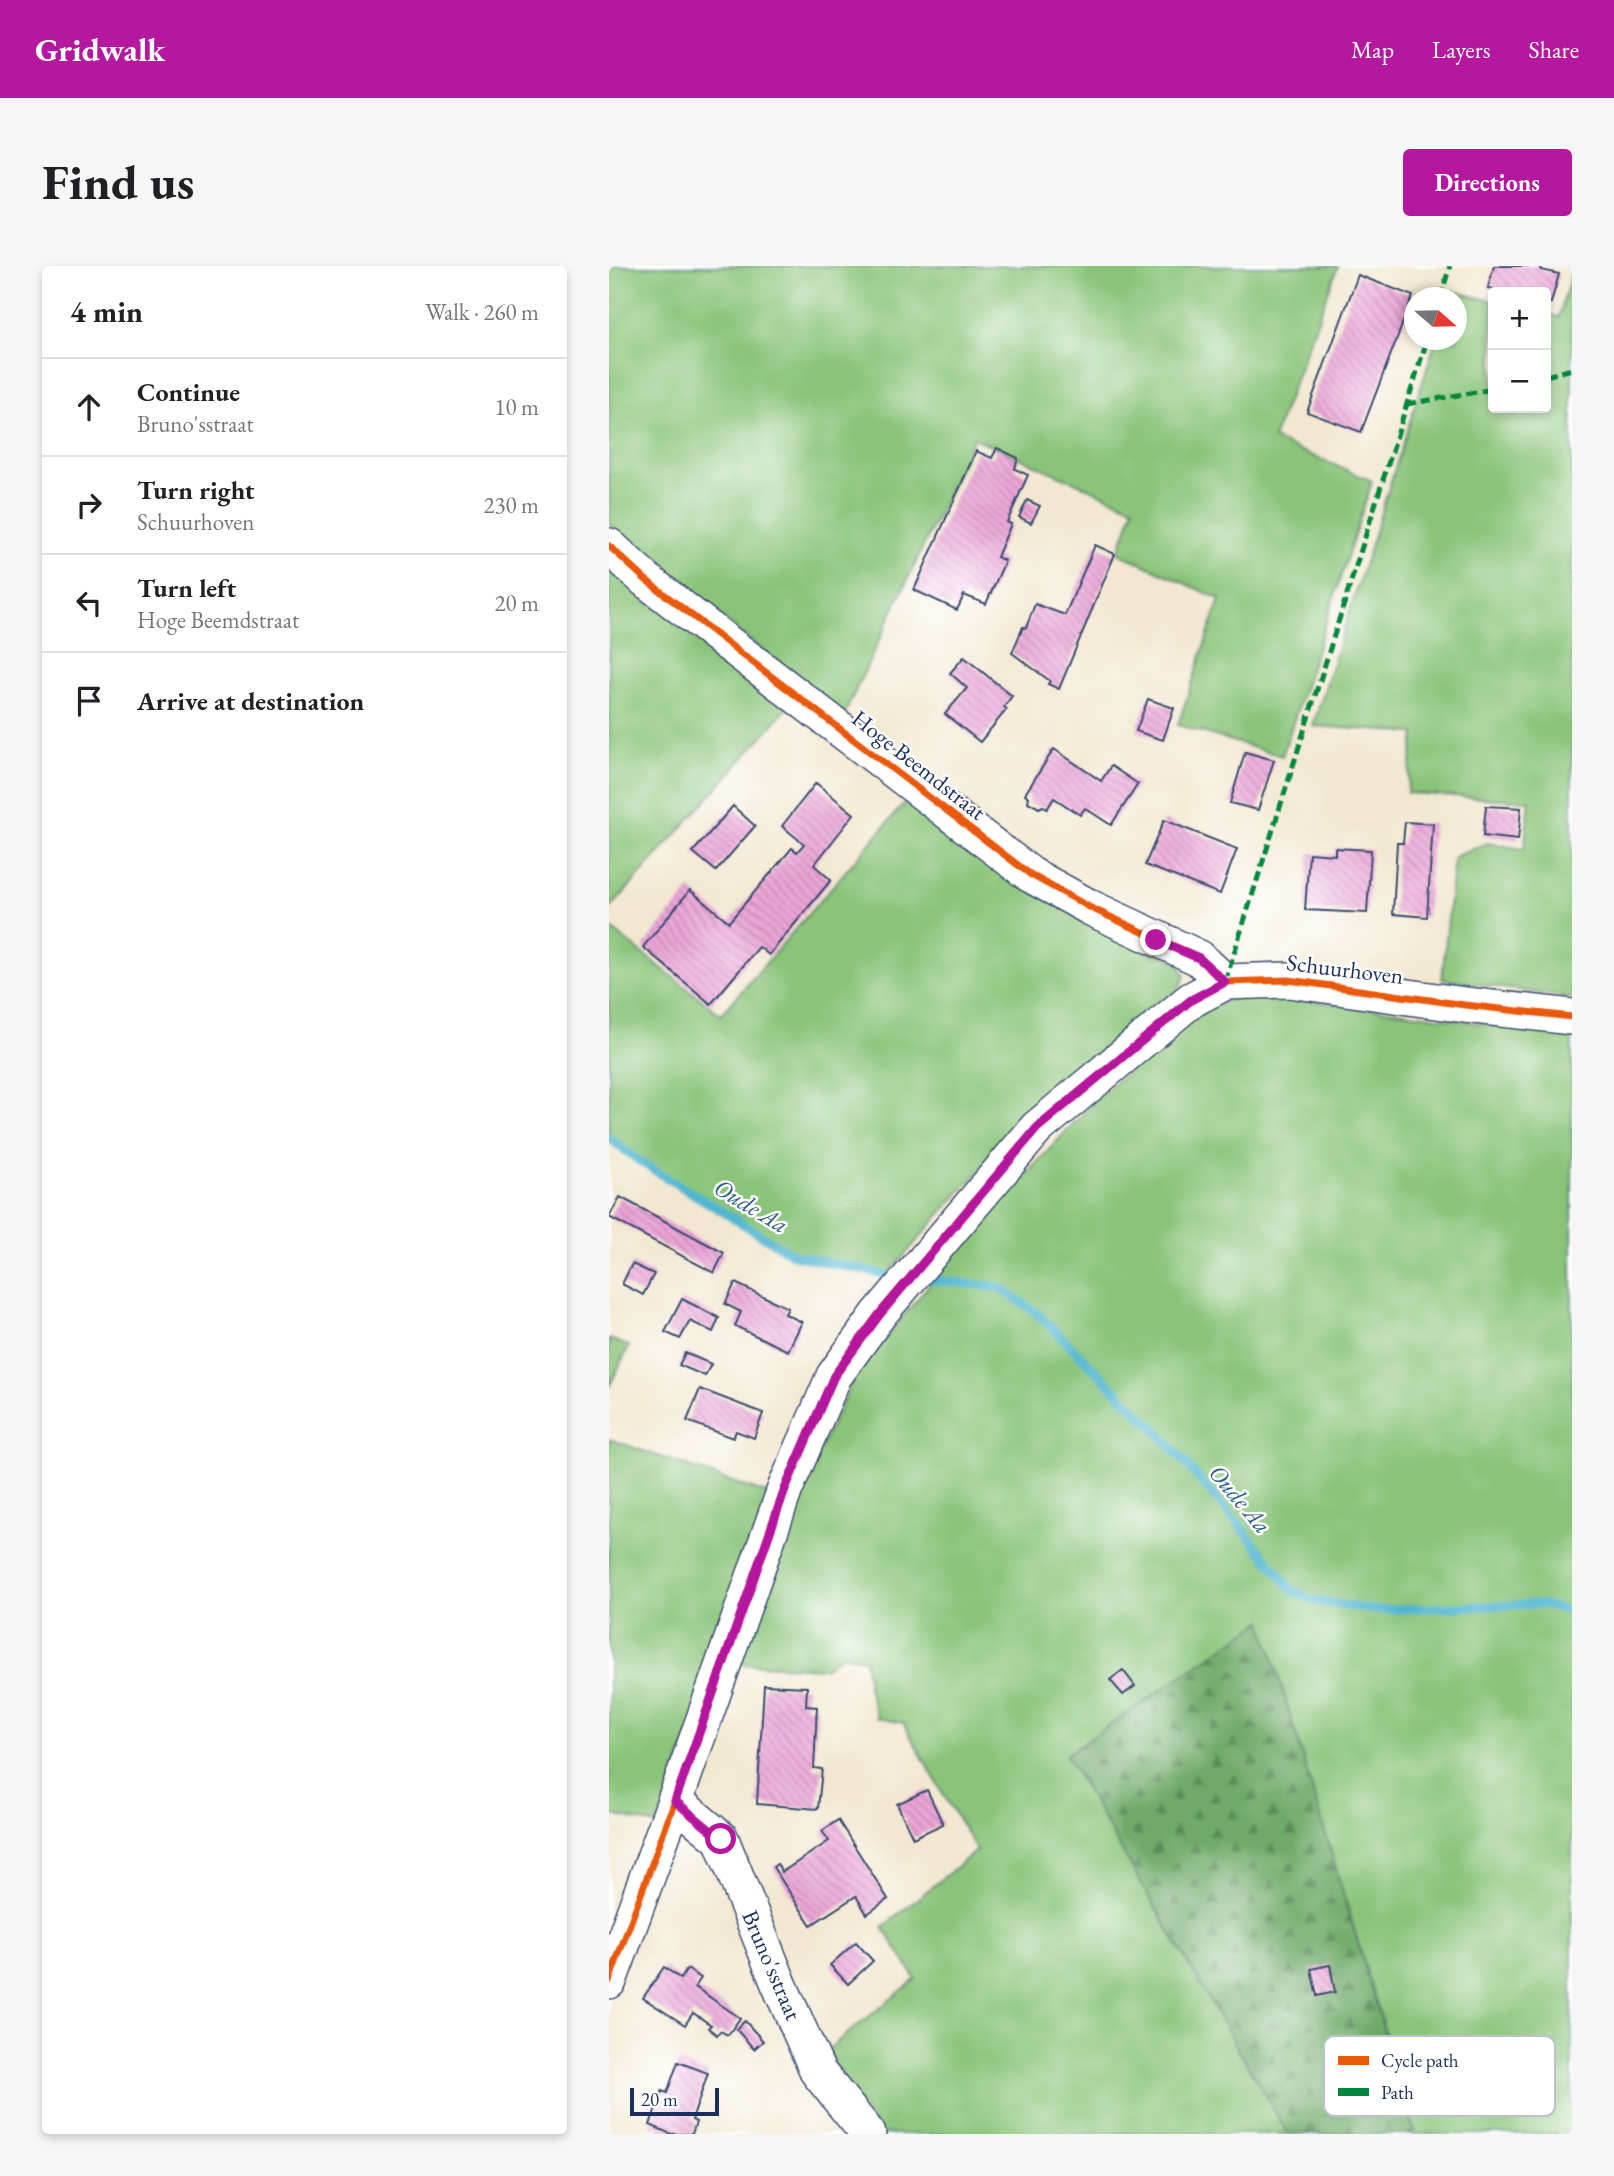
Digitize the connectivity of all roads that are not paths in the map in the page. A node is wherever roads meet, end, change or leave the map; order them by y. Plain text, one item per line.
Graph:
1 (609, 546) edge
2 (1225, 982) junction
3 (1572, 1017) edge
4 (675, 1801) junction
5 (609, 1981) edge
6 (868, 2134) edge

1 - 2 street, Hoge Beemdstraat
2 - 3 street, Schuurhoven
2 - 4 street, Schuurhoven
4 - 5 street, Schuurhoven
4 - 6 street, Bruno'sstraat

